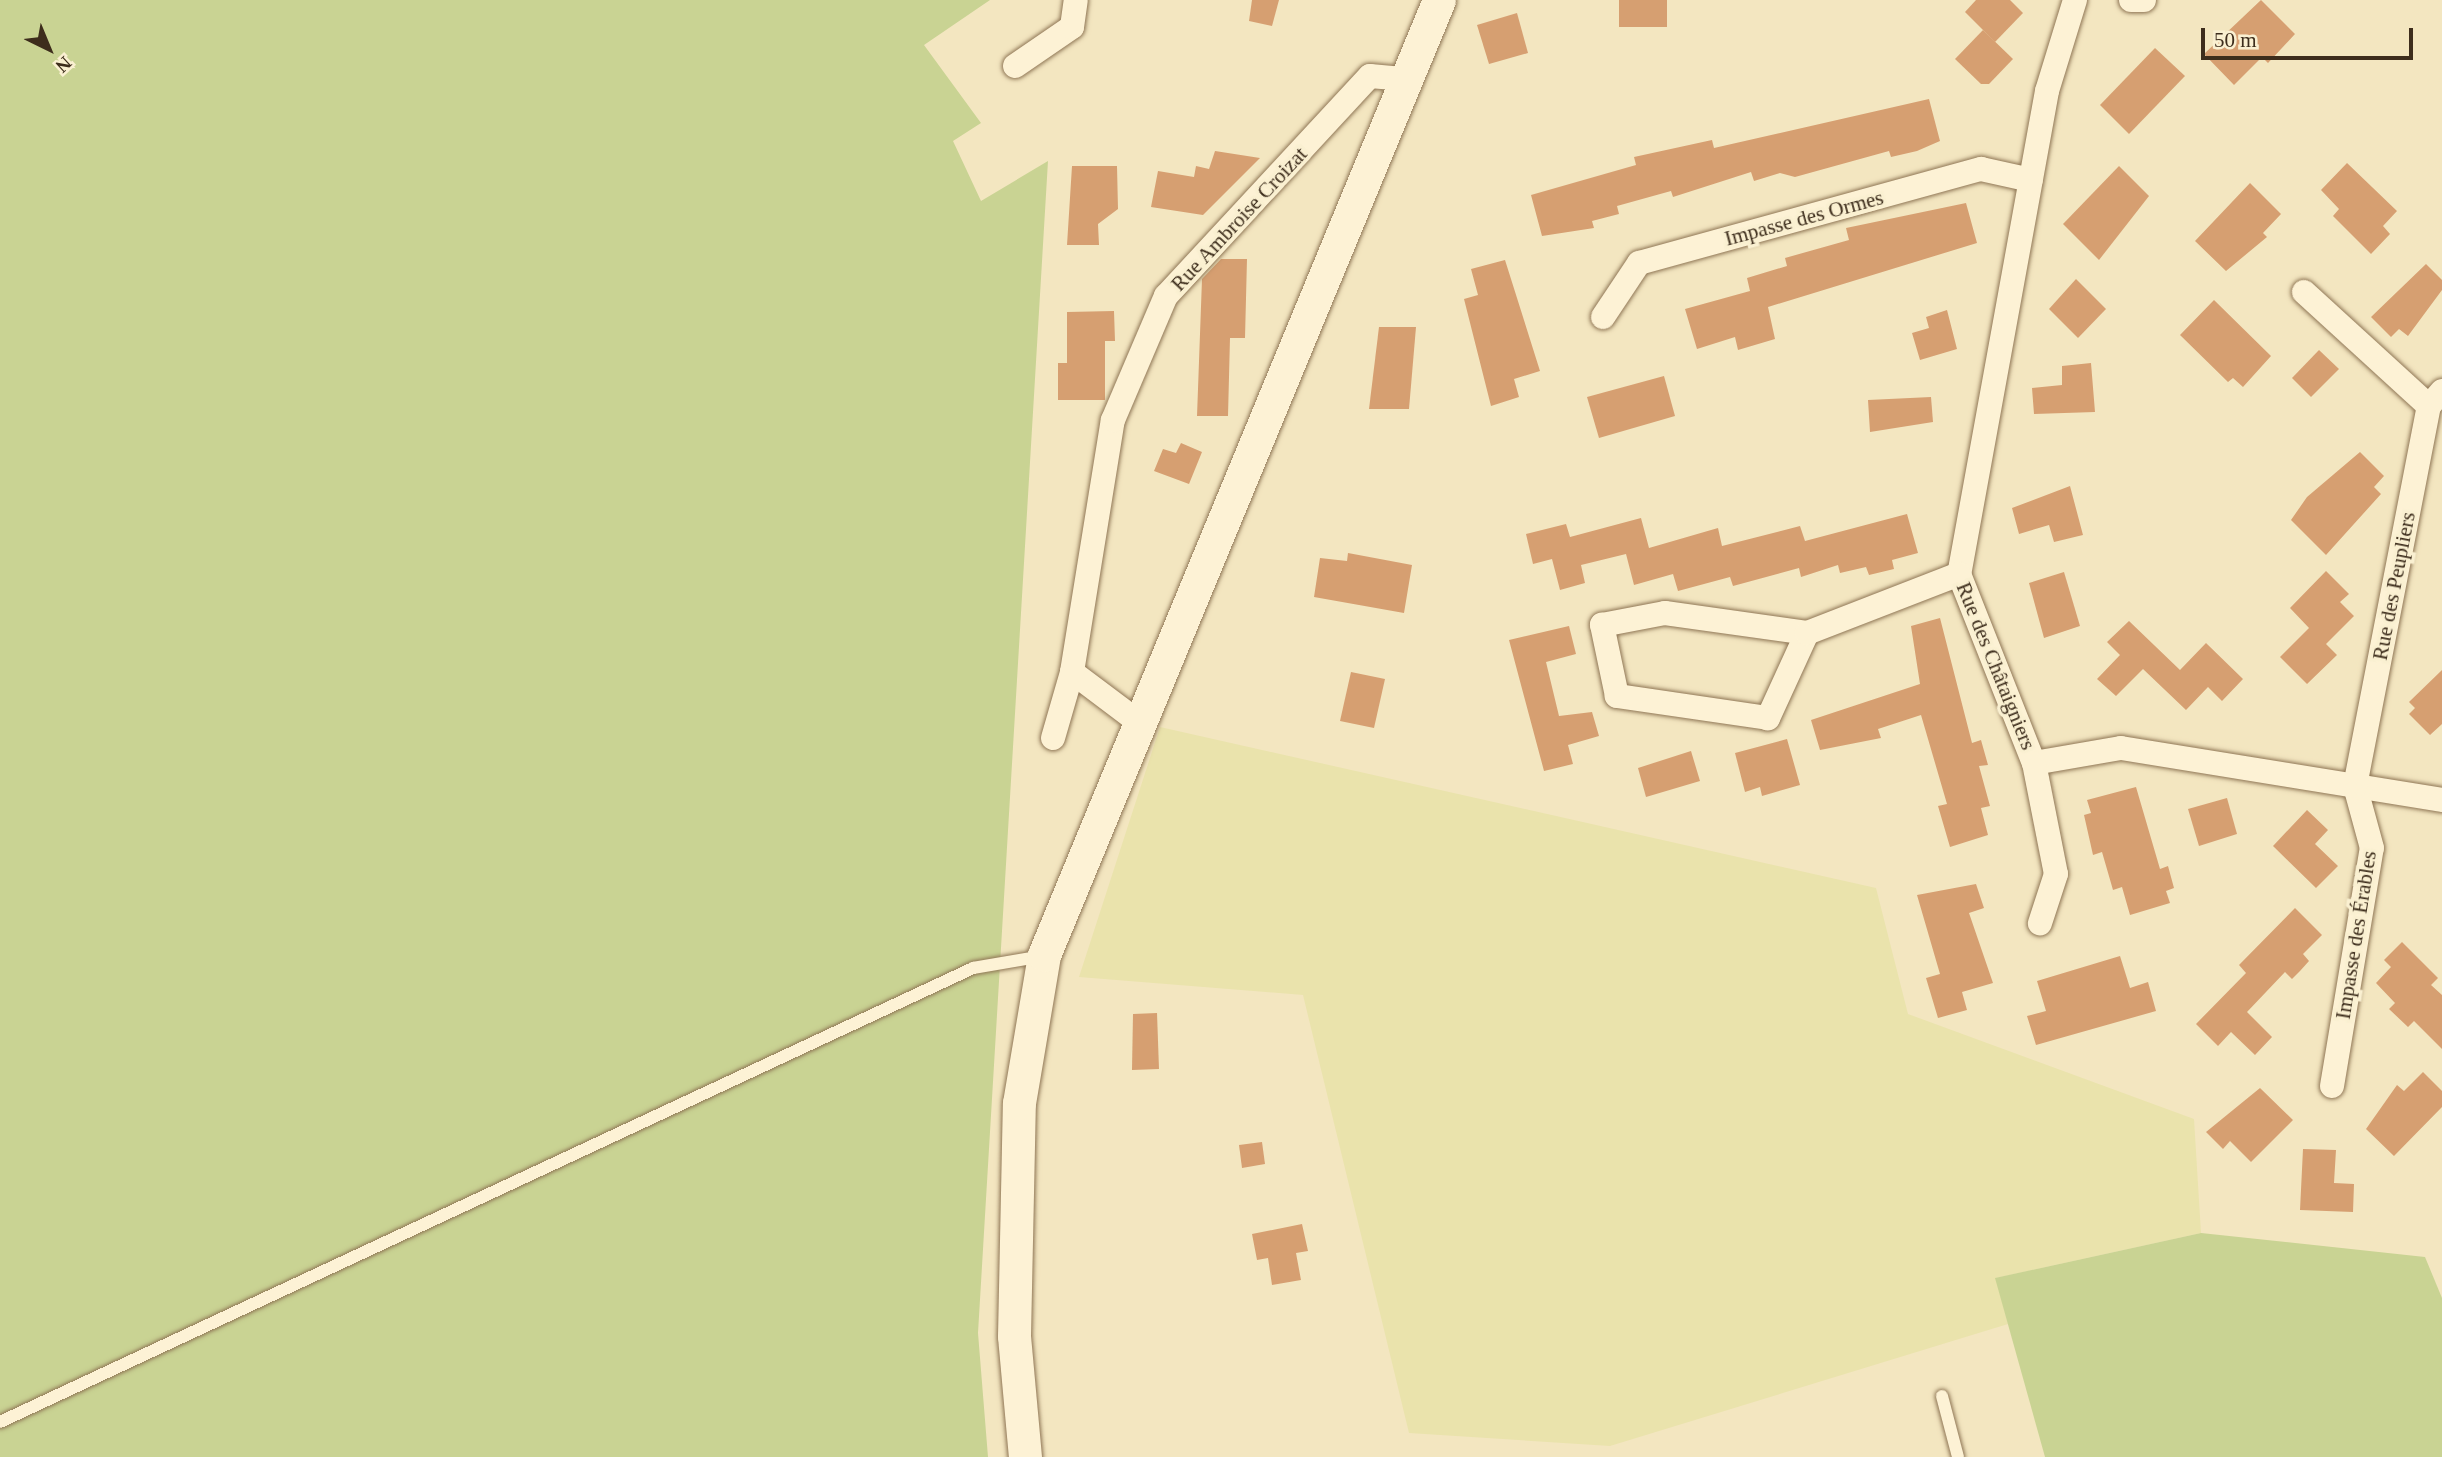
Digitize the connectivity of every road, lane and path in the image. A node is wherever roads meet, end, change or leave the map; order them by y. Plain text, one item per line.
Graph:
1 (1076, 0) edge
2 (1439, 0) edge
3 (2075, 0) edge
4 (2131, 0) edge
5 (2144, 0) edge
6 (1015, 66) dead end
7 (1404, 79) junction
8 (2031, 180) junction
9 (2304, 292) dead end
10 (1603, 317) dead end
11 (2436, 398) edge
12 (1959, 574) junction
13 (1807, 633) junction
14 (1072, 672) junction
15 (1136, 720) junction
16 (1053, 738) dead end
17 (2034, 763) junction
18 (2354, 786) junction
19 (2442, 800) edge
20 (2040, 923) dead end
21 (1044, 956) junction
22 (2332, 1086) dead end
23 (1941, 1396) dead end
24 (0, 1422) edge
25 (1025, 1457) edge
26 (1958, 1457) edge

1 - 6 street
2 - 7 main road
3 - 8 street, Rue des Châtaigniers
4 - 5 street
7 - 14 street, Rue Ambroise Croizat
7 - 15 main road
8 - 10 street, Impasse des Ormes
8 - 12 street, Rue des Châtaigniers
9 - 11 street
11 - 18 street, Rue des Peupliers
12 - 13 street
12 - 17 street, Rue des Châtaigniers
13 - 13 street
14 - 15 street
14 - 16 street, Rue Ambroise Croizat
15 - 21 main road
17 - 18 street, Rue des Châtaigniers
17 - 20 street
18 - 19 street, Rue des Châtaigniers
18 - 22 street, Impasse des Érables
21 - 24 lane
21 - 25 main road
23 - 26 lane

